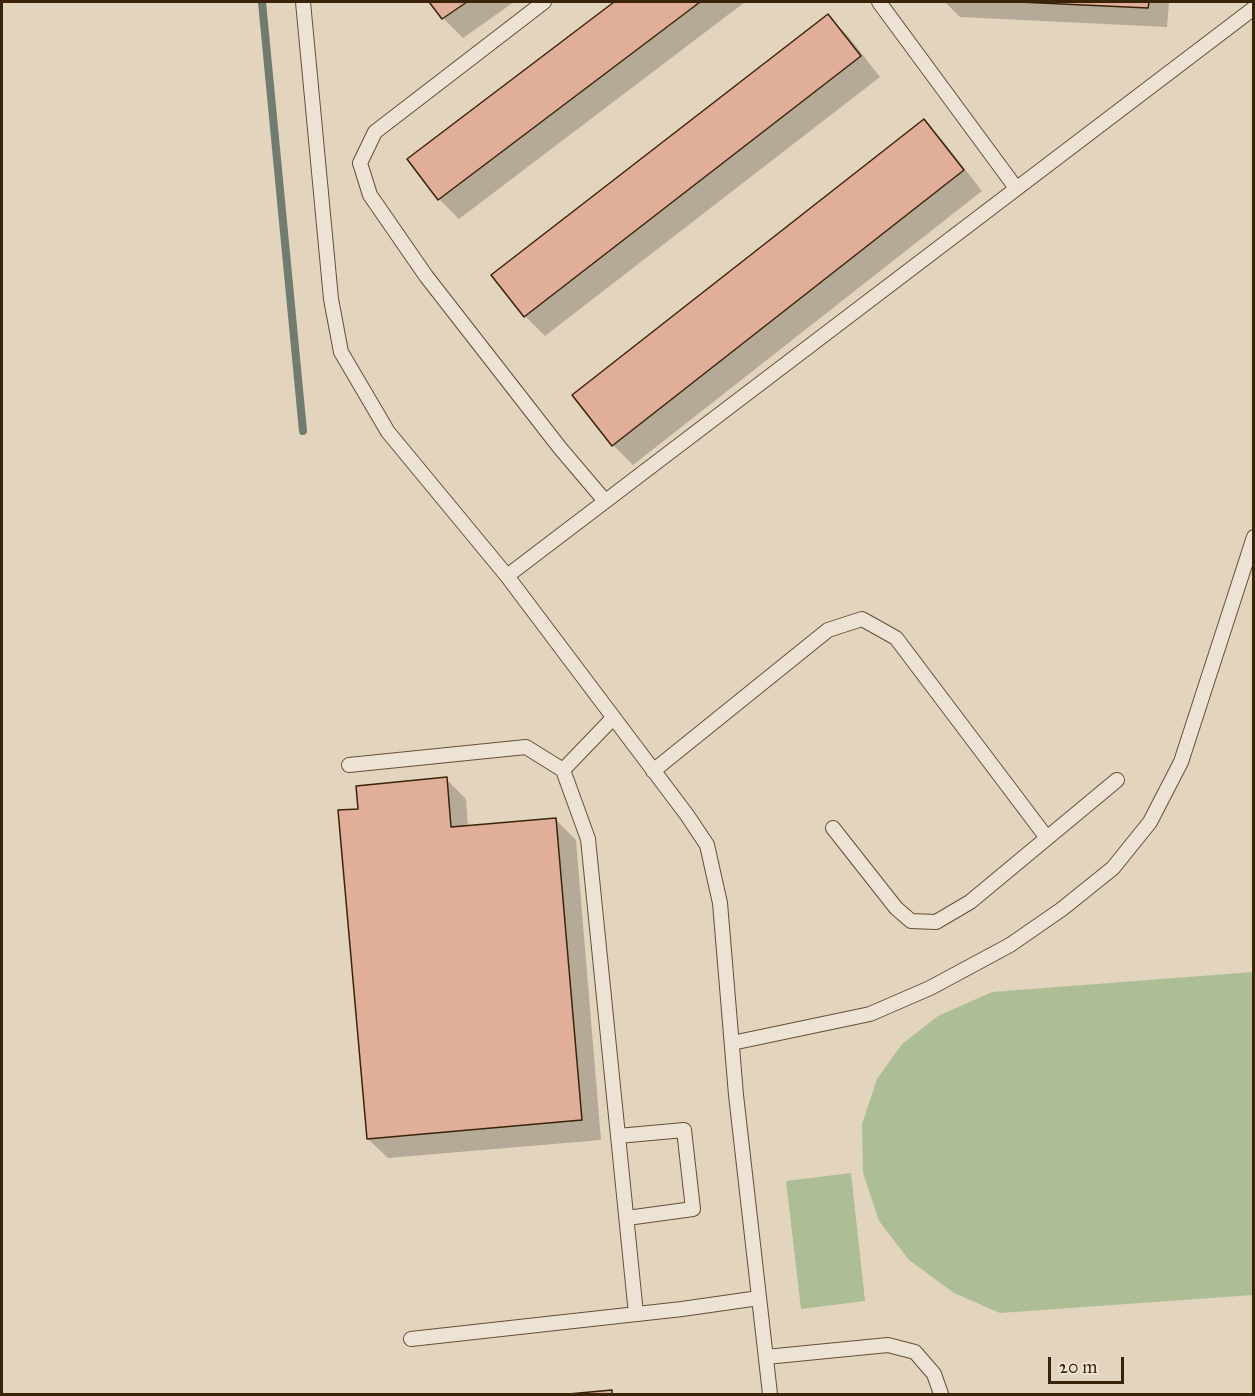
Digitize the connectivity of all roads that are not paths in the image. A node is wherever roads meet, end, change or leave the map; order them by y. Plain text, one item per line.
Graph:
1 (303, 2) edge
2 (544, 2) edge
3 (879, 2) edge
4 (1252, 7) edge
5 (1016, 188) junction
6 (605, 501) junction
7 (1254, 537) edge
8 (507, 576) junction
9 (613, 718) junction
10 (349, 765) dead end
11 (563, 770) junction
12 (653, 771) junction
13 (1117, 780) dead end
14 (833, 828) dead end
15 (1047, 838) junction
16 (732, 1043) junction
17 (618, 1136) junction
18 (627, 1218) junction
19 (759, 1298) junction
20 (636, 1314) junction
21 (411, 1339) dead end
22 (766, 1357) junction
23 (770, 1395) edge
24 (941, 1395) edge

1 - 8 lane
2 - 6 lane
3 - 5 lane
4 - 5 lane
5 - 6 lane
6 - 8 lane
7 - 16 lane
8 - 9 lane
9 - 11 lane
9 - 12 lane
10 - 11 lane
11 - 17 lane
12 - 15 lane
12 - 16 lane
13 - 15 lane
14 - 15 lane
16 - 19 lane
17 - 18 lane
17 - 18 lane
18 - 20 lane
19 - 20 lane
19 - 22 lane
20 - 21 lane
22 - 23 lane
22 - 24 lane

